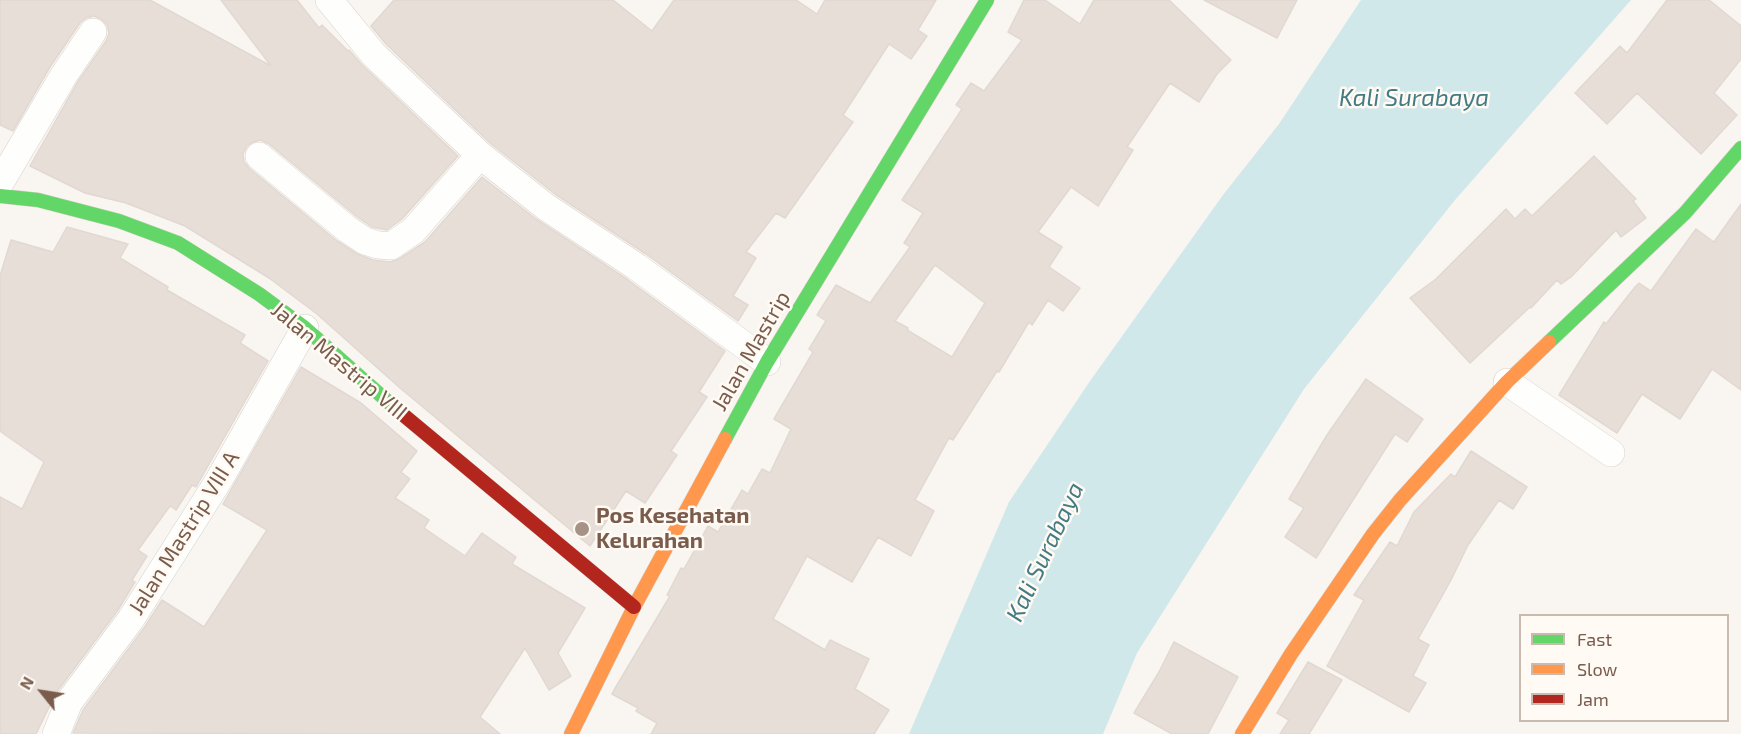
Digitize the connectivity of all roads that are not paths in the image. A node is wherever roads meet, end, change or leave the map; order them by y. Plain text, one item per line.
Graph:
1 (329, 0) edge
2 (987, 0) edge
3 (93, 32) dead end
4 (1741, 148) edge
5 (480, 155) junction
6 (259, 156) dead end
7 (0, 183) edge
8 (0, 196) edge
9 (305, 328) junction
10 (767, 362) junction
11 (1507, 382) junction
12 (1611, 453) dead end
13 (634, 607) junction
14 (56, 734) edge
15 (572, 734) edge
16 (1242, 734) edge

1 - 5 street
2 - 10 street, Jalan Mastrip
3 - 7 street
4 - 11 street
5 - 6 street
5 - 10 street
8 - 9 street, Jalan Mastrip VIII
9 - 13 street, Jalan Mastrip VIII
9 - 14 street, Jalan Mastrip VIII A
10 - 13 street, Jalan Mastrip
11 - 12 street
11 - 16 street
13 - 15 street, Jalan Mastrip

